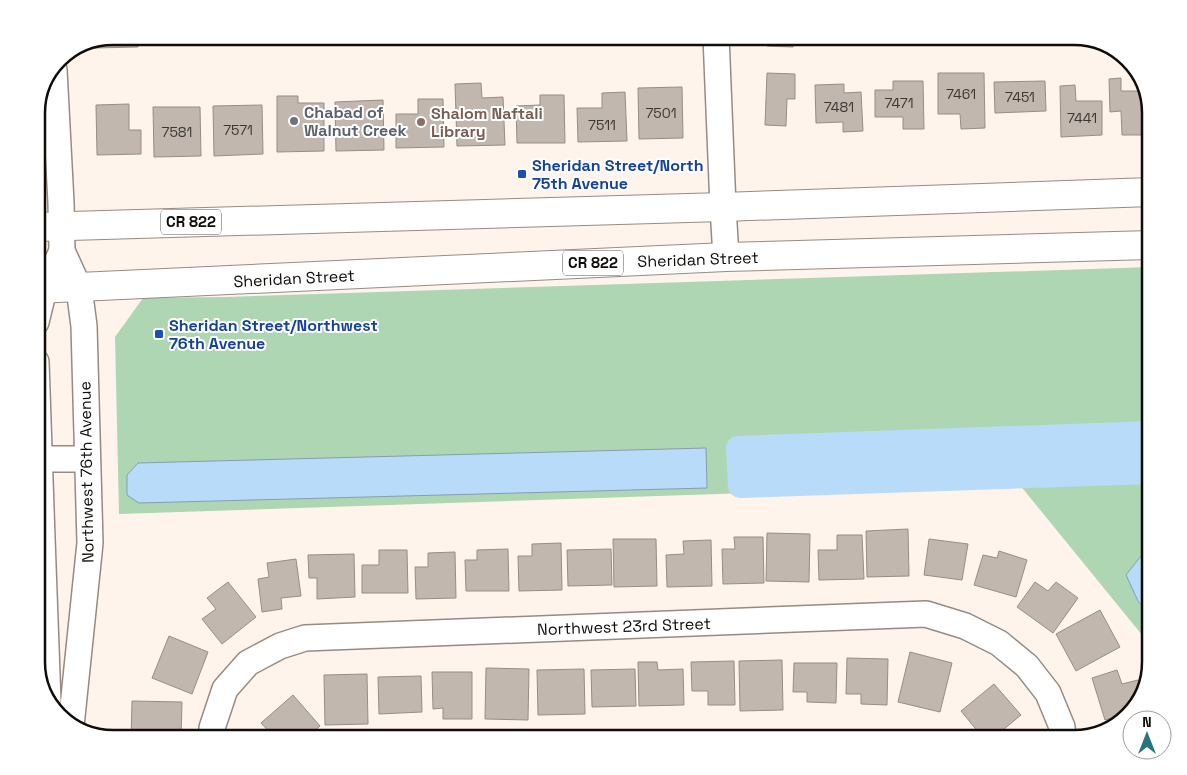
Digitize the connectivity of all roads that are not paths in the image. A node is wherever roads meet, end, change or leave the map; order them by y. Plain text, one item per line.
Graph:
1 (716, 45) edge
2 (55, 79) edge
3 (1142, 192) edge
4 (723, 207) junction
5 (53, 235) edge
6 (1142, 245) edge
7 (726, 257) junction
8 (45, 268) edge
9 (79, 288) junction
10 (45, 289) edge
11 (87, 458) junction
12 (45, 459) edge
13 (45, 611) edge
14 (47, 679) edge
15 (72, 716) edge
16 (212, 730) edge
17 (1062, 730) edge

1 - 4 street
2 - 5 street, Northwest 76th Avenue
3 - 4 main road, CR 822
4 - 5 main road, CR 822
4 - 7 street
5 - 8 street, Northwest 76th Avenue
5 - 9 street, Northwest 76th Avenue
6 - 7 main road, Sheridan Street / CR 822
7 - 9 main road, Sheridan Street / CR 822
9 - 10 main road, Sheridan Street / CR 822
9 - 11 street, Northwest 76th Avenue
11 - 12 street
11 - 15 street, Northwest 76th Avenue
13 - 14 street
16 - 17 street, Northwest 23rd Street

